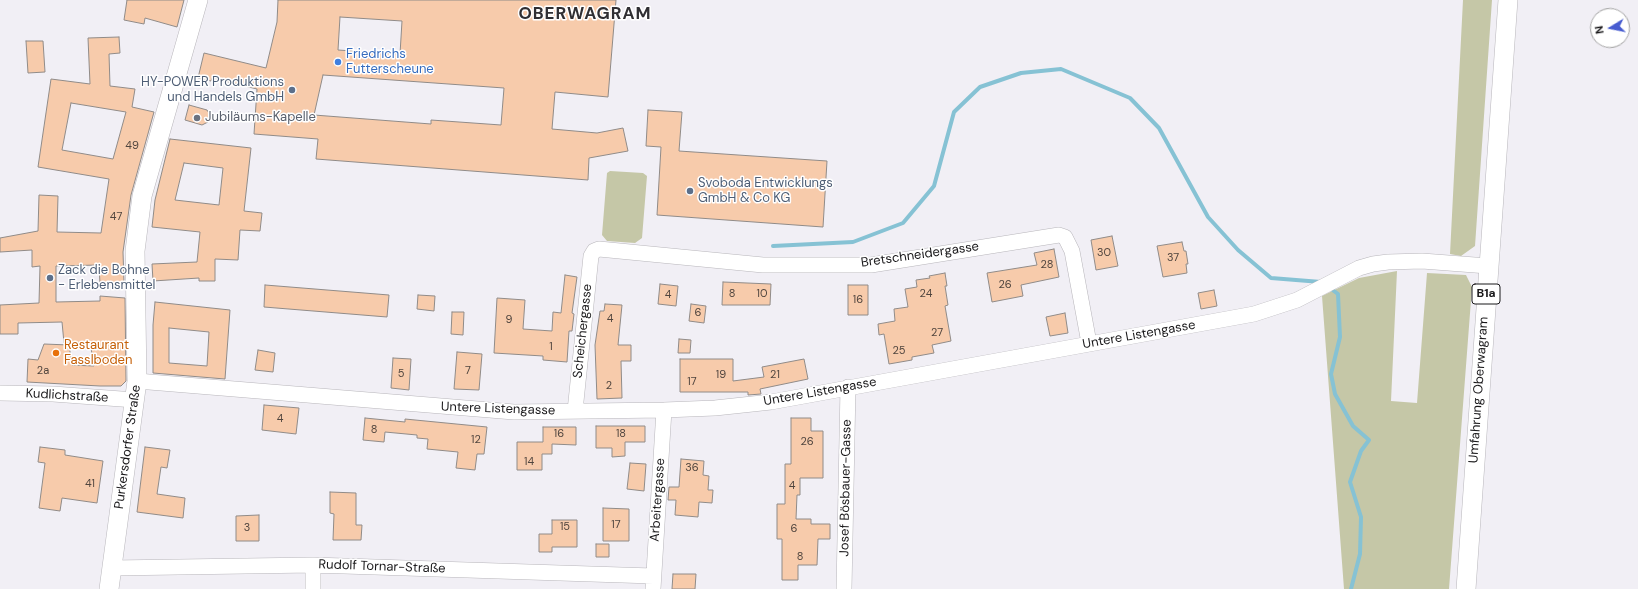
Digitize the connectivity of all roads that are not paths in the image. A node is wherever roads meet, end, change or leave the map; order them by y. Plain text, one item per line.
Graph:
1 (198, 0) edge
2 (1508, 0) edge
3 (594, 251) joint
4 (1488, 266) junction
5 (1089, 343) junction
6 (137, 381) junction
7 (848, 387) junction
8 (0, 394) edge
9 (134, 400) junction
10 (664, 410) junction
11 (575, 411) junction
12 (313, 565) junction
13 (112, 568) junction
14 (653, 583) edge
15 (108, 589) edge
16 (313, 589) edge
17 (844, 589) edge
18 (1466, 589) edge

1 - 6 main road, Purkersdorfer Straße
2 - 4 main road, Umfahrung Oberwagram / B1a
3 - 5 street, Bretschneidergasse
3 - 11 street, Scheichergasse
4 - 5 street, Untere Listengasse
4 - 18 main road, Umfahrung Oberwagram / B1a
5 - 7 street, Untere Listengasse
6 - 9 main road, Purkersdorfer Straße
6 - 11 street, Untere Listengasse
7 - 10 street, Untere Listengasse
7 - 17 street, Josef Bösbauer-Gasse
8 - 9 street, Kudlichstraße
9 - 13 main road, Purkersdorfer Straße
10 - 11 street, Untere Listengasse
10 - 14 street, Arbeitergasse
12 - 13 street, Rudolf Tornar-Straße
12 - 14 street, Rudolf Tornar-Straße
12 - 16 street
13 - 15 main road, Purkersdorfer Straße

